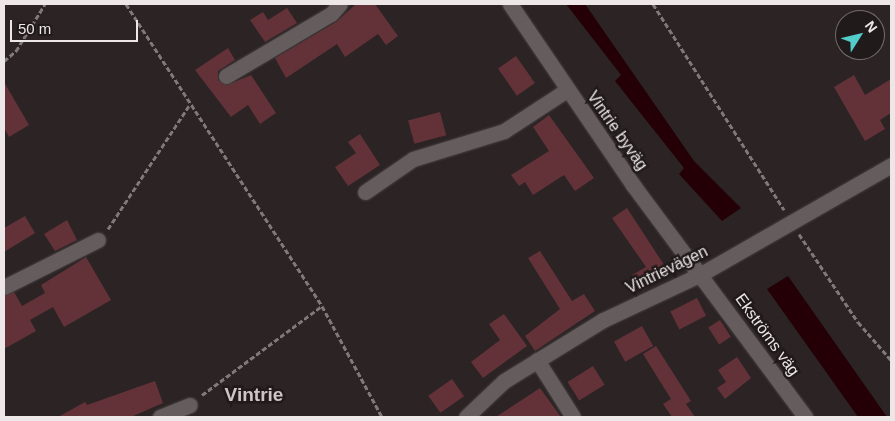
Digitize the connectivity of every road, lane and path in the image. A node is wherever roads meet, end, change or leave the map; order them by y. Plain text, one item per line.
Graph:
1 (45, 4) edge
2 (126, 4) edge
3 (340, 4) edge
4 (510, 4) edge
5 (653, 4) edge
6 (4, 61) edge
7 (226, 76) dead end
8 (566, 90) junction
9 (190, 104) junction
10 (891, 165) edge
11 (365, 192) dead end
12 (792, 222) junction
13 (98, 240) joint
14 (701, 274) junction
15 (4, 288) edge
16 (322, 306) junction
17 (536, 360) junction
18 (891, 360) edge
19 (190, 405) joint
20 (160, 417) edge
21 (382, 417) edge
22 (466, 417) edge
23 (573, 417) edge
24 (805, 417) edge

1 - 6 path
2 - 9 path
3 - 7 street
4 - 8 street, Vintrie byväg
5 - 12 path
8 - 11 street
8 - 14 street, Vintrie byväg
9 - 13 path
9 - 16 path
10 - 12 street, Vintrievägen
12 - 14 street, Vintrievägen
12 - 18 path
13 - 15 street
14 - 17 street, Vintrievägen
14 - 24 street, Ekströms väg
16 - 19 path
16 - 21 path
17 - 22 street, Vintrievägen
17 - 23 street
19 - 20 street

